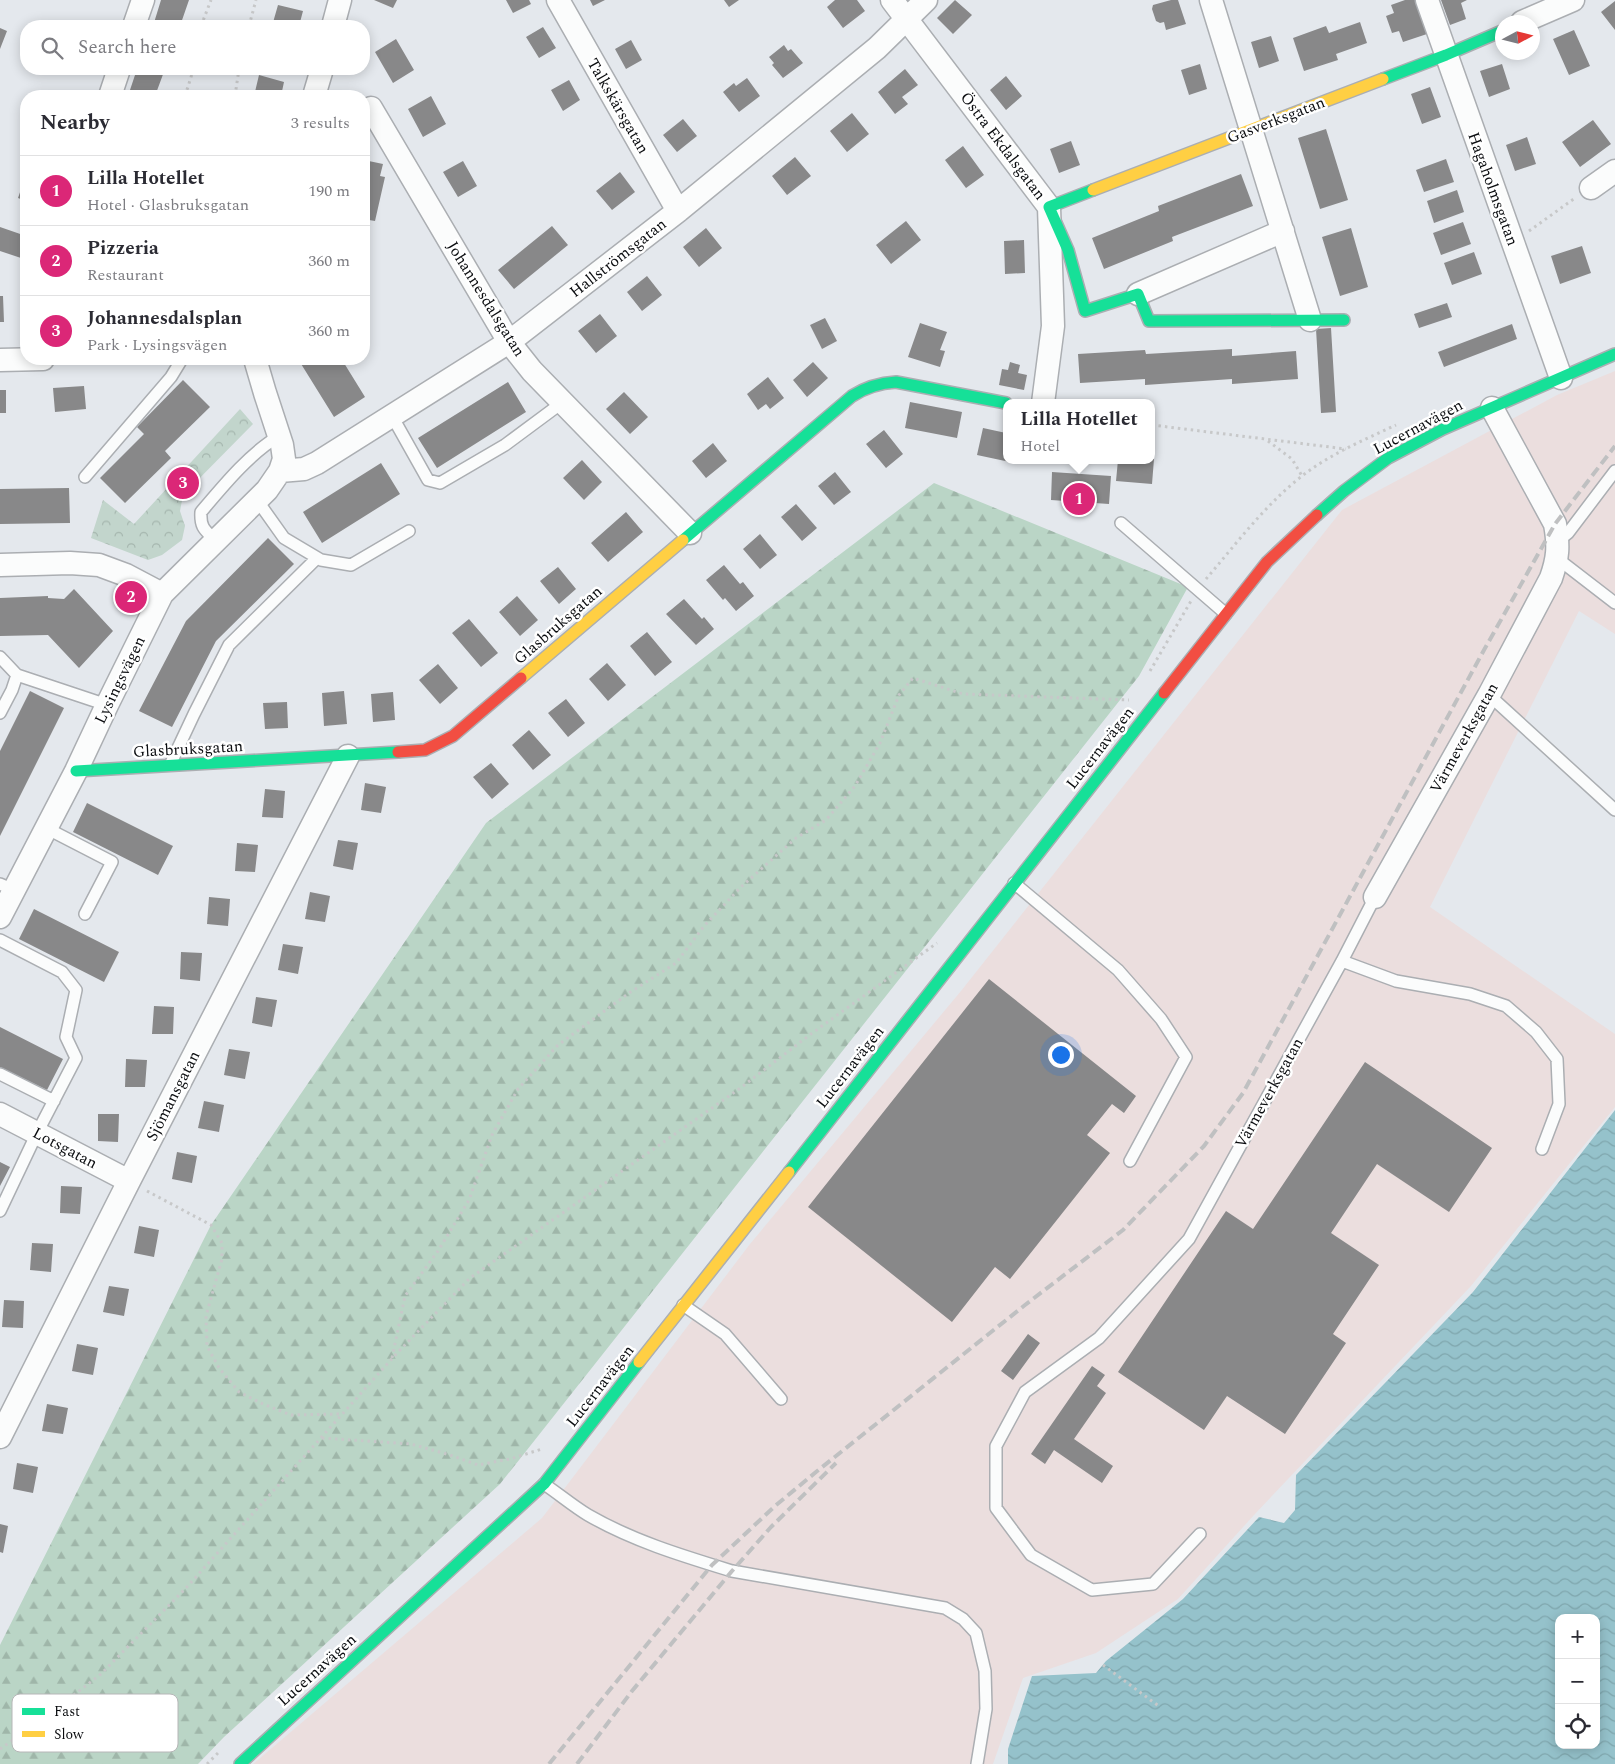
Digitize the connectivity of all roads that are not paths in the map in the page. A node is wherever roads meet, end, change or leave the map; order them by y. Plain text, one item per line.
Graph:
1 (143, 0) edge
2 (340, 0) edge
3 (558, 0) edge
4 (892, 0) edge
5 (926, 0) edge
6 (1211, 0) edge
7 (1427, 0) edge
8 (1573, 0) edge
9 (1538, 15) edge
10 (136, 20) edge
11 (335, 20) edge
12 (907, 20) junction
13 (1495, 34) edge
14 (1446, 55) junction
15 (117, 75) edge
16 (320, 75) edge
17 (112, 90) edge
18 (316, 90) edge
19 (371, 108) dead end
20 (1252, 130) junction
21 (1615, 171) edge
22 (1590, 188) road end
23 (1049, 207) junction
24 (678, 211) junction
25 (1283, 231) junction
26 (1138, 294) junction
27 (1310, 320) junction
28 (1344, 320) dead end
29 (509, 342) junction
30 (1615, 354) edge
31 (178, 365) edge
32 (257, 365) edge
33 (1561, 378) junction
34 (1044, 399) edge
35 (563, 402) junction
36 (1003, 402) edge
37 (1492, 408) junction
38 (392, 416) junction
39 (279, 436) junction
40 (280, 471) junction
41 (1615, 471) edge
42 (85, 477) dead end
43 (257, 500) junction
44 (1121, 523) dead end
45 (408, 531) dead end
46 (690, 533) junction
47 (216, 541) junction
48 (1558, 550) junction
49 (317, 558) junction
50 (0, 564) edge
51 (162, 594) junction
52 (1615, 602) edge
53 (1226, 614) junction
54 (0, 657) edge
55 (17, 675) junction
56 (1489, 695) junction
57 (107, 705) junction
58 (0, 714) edge
59 (348, 756) junction
60 (170, 766) junction
61 (76, 771) junction
62 (1615, 810) edge
63 (46, 828) junction
64 (1014, 883) junction
65 (7, 887) edge
66 (1374, 897) joint
67 (85, 914) dead end
68 (0, 917) edge
69 (0, 940) edge
70 (1342, 961) junction
71 (0, 1074) edge
72 (54, 1101) junction
73 (0, 1114) edge
74 (37, 1133) junction
75 (1542, 1149) dead end
76 (1130, 1161) dead end
77 (129, 1181) junction
78 (0, 1211) edge
79 (683, 1305) junction
80 (781, 1399) dead end
81 (0, 1437) edge
82 (544, 1484) junction
83 (1200, 1534) dead end
84 (240, 1764) edge
85 (977, 1764) edge

1 - 10 street
2 - 11 street
3 - 24 street, Talkskärsgatan
4 - 12 street, Östra Ekdalsgatan
5 - 12 street, Hallströmsgatan
6 - 20 street
7 - 14 street, Hagaholmsgatan
8 - 9 street
12 - 23 street, Östra Ekdalsgatan
12 - 24 street, Hallströmsgatan
13 - 14 street, Gasverksgatan
14 - 20 street, Gasverksgatan
14 - 33 street, Hagaholmsgatan
15 - 17 street
16 - 18 street
19 - 29 street, Johannesdalsgatan
20 - 23 street, Gasverksgatan
20 - 25 street
21 - 22 street
23 - 26 street
23 - 34 street, Östra Ekdalsgatan
24 - 29 street, Hallströmsgatan
25 - 26 street
25 - 27 street
26 - 27 street
27 - 28 street
29 - 35 street, Johannesdalsgatan
29 - 38 street, Hallströmsgatan
30 - 33 street, Lucernavägen
31 - 42 lane
32 - 39 street
33 - 37 street, Lucernavägen
35 - 38 lane
35 - 46 street, Johannesdalsgatan
36 - 46 street, Glasbruksgatan
37 - 48 street
37 - 53 street, Lucernavägen
38 - 40 street, Hallströmsgatan
39 - 40 street
39 - 47 lane
40 - 43 street, Lysingsvägen
41 - 48 lane
43 - 47 street, Lysingsvägen
43 - 49 lane
44 - 53 lane
45 - 49 lane
46 - 59 street, Glasbruksgatan
47 - 51 street, Lysingsvägen
48 - 52 lane
48 - 56 street, Värmeverksgatan
49 - 60 lane
50 - 51 street
51 - 57 street, Lysingsvägen
53 - 64 street, Lucernavägen
54 - 55 lane
55 - 57 lane
55 - 58 lane
56 - 62 lane
56 - 66 street, Värmeverksgatan
57 - 61 street, Lysingsvägen
59 - 60 street, Glasbruksgatan
59 - 77 street, Sjömansgatan
60 - 61 street, Glasbruksgatan
61 - 63 street, Lysingsvägen
63 - 65 street, Lysingsvägen
63 - 67 lane
64 - 76 lane
64 - 79 street, Lucernavägen
65 - 68 street, Lysingsvägen
66 - 70 lane, Värmeverksgatan
69 - 72 lane
70 - 75 lane
70 - 83 lane, Värmeverksgatan
71 - 72 lane
72 - 74 lane
73 - 74 street, Lotsgatan
74 - 77 street, Lotsgatan
74 - 78 lane
77 - 81 street, Sjömansgatan
79 - 80 lane
79 - 82 street, Lucernavägen
82 - 84 street, Lucernavägen
82 - 85 lane

